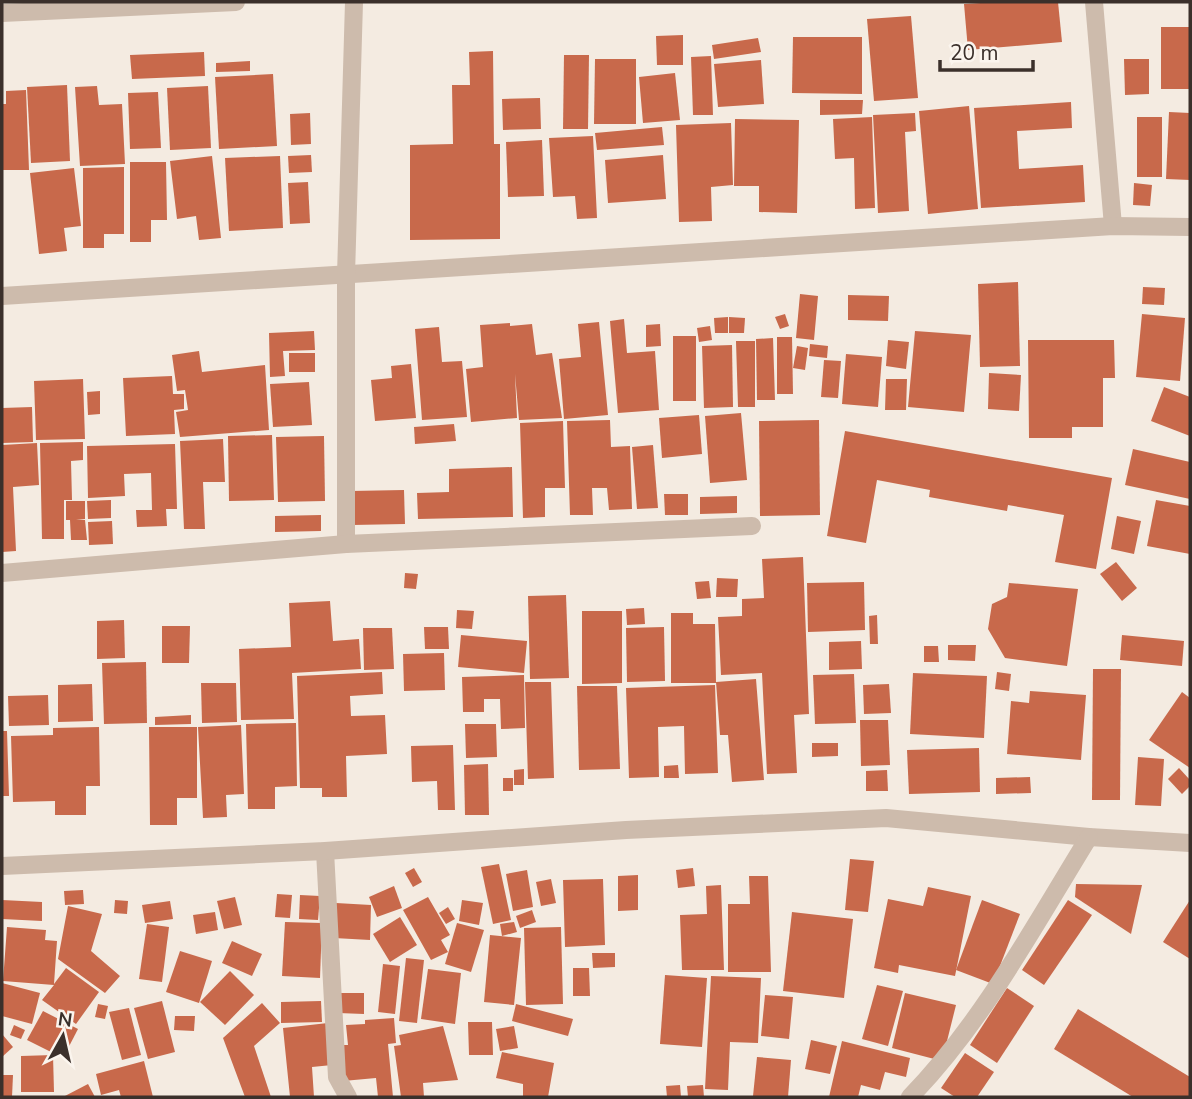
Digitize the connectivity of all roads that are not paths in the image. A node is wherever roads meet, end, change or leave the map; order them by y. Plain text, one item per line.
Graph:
1 (236, 2) edge
2 (354, 2) edge
3 (1094, 2) edge
4 (2, 12) edge
5 (1112, 226) junction
6 (1190, 227) edge
7 (346, 275) junction
8 (2, 296) edge
9 (752, 526) dead end
10 (346, 544) junction
11 (2, 573) edge
12 (1089, 837) junction
13 (1190, 843) edge
14 (325, 851) junction
15 (2, 866) edge
16 (348, 1097) edge
17 (910, 1097) edge

1 - 4 street
2 - 7 street
3 - 5 street
5 - 6 street
5 - 7 street
7 - 8 street
7 - 10 street
9 - 10 street
10 - 11 street
12 - 13 street
12 - 14 street
12 - 17 street
14 - 15 street
14 - 16 street

